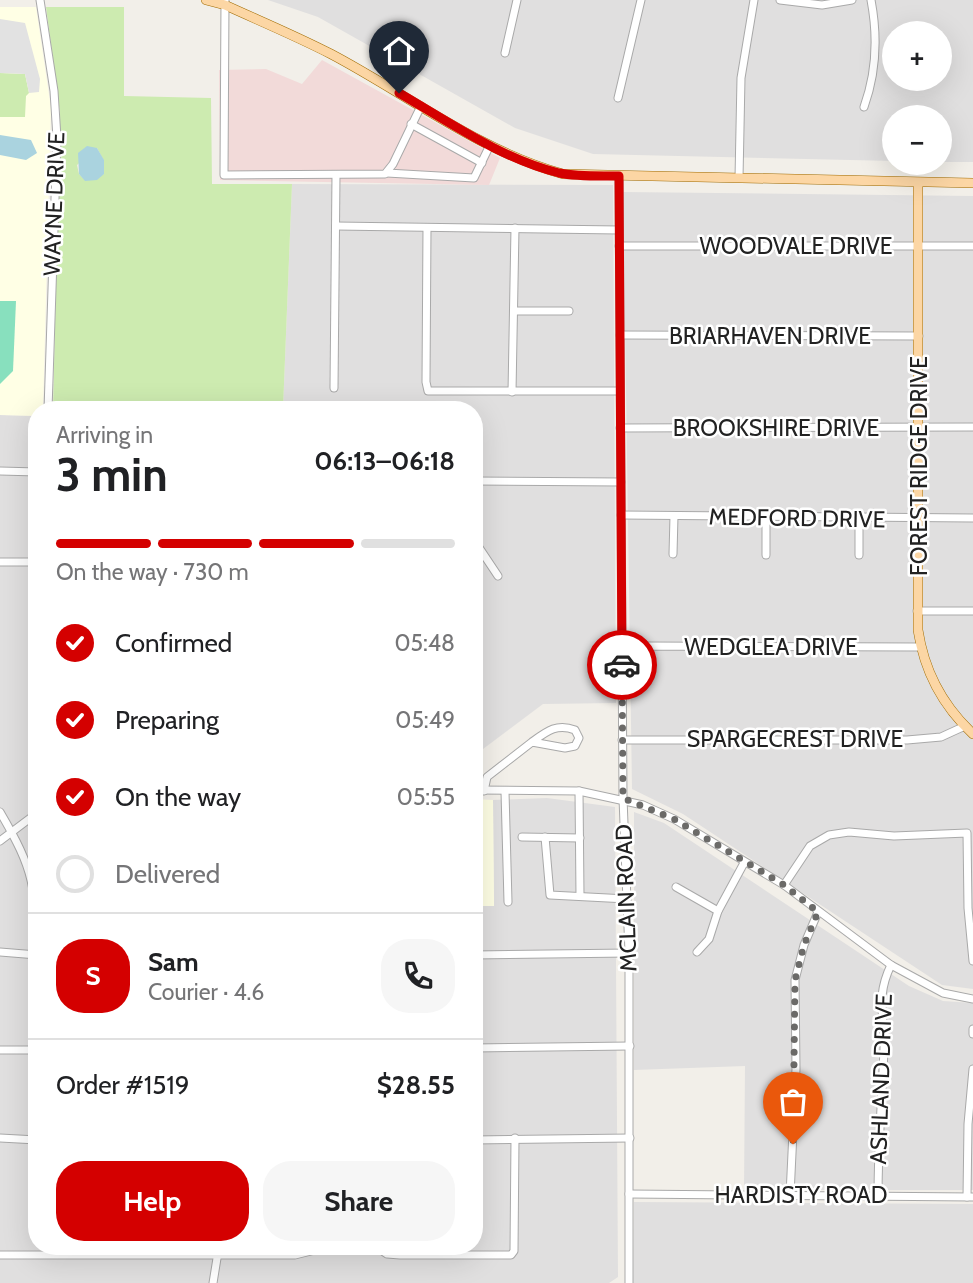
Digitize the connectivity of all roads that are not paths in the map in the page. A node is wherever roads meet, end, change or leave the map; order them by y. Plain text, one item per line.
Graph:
1 (40, 0) edge
2 (206, 0) edge
3 (517, 0) edge
4 (640, 0) edge
5 (754, 0) edge
6 (780, 0) edge
7 (852, 0) edge
8 (871, 0) edge
9 (225, 2) edge
10 (505, 53) dead end
11 (618, 98) dead end
12 (421, 106) junction
13 (864, 107) dead end
14 (411, 124) junction
15 (490, 145) junction
16 (482, 163) junction
17 (387, 173) junction
18 (336, 175) junction
19 (619, 176) junction
20 (740, 178) junction
21 (918, 183) junction
22 (973, 183) edge
23 (336, 226) junction
24 (427, 228) junction
25 (515, 228) junction
26 (619, 230) junction
27 (619, 246) junction
28 (920, 246) junction
29 (973, 246) edge
30 (514, 311) junction
31 (569, 311) dead end
32 (620, 335) junction
33 (919, 336) junction
34 (334, 388) dead end
35 (620, 391) junction
36 (512, 392) junction
37 (48, 401) edge
38 (973, 427) edge
39 (620, 428) junction
40 (919, 428) junction
41 (0, 471) edge
42 (28, 472) edge
43 (483, 481) edge
44 (621, 482) junction
45 (621, 515) junction
46 (674, 516) junction
47 (766, 517) junction
48 (973, 518) edge
49 (859, 519) junction
50 (919, 519) junction
51 (483, 554) edge
52 (673, 554) dead end
53 (766, 555) dead end
54 (859, 555) dead end
55 (0, 562) edge
56 (28, 562) edge
57 (498, 576) dead end
58 (917, 611) junction
59 (973, 611) edge
60 (920, 647) junction
61 (622, 652) junction
62 (965, 726) junction
63 (973, 734) edge
64 (622, 740) junction
65 (532, 743) junction
66 (484, 790) joint
67 (579, 791) junction
68 (505, 792) junction
69 (623, 798) junction
70 (0, 812) edge
71 (28, 820) edge
72 (12, 833) junction
73 (522, 837) dead end
74 (545, 837) junction
75 (580, 838) junction
76 (0, 841) edge
77 (744, 863) junction
78 (28, 867) edge
79 (784, 885) junction
80 (676, 887) dead end
81 (580, 896) junction
82 (627, 899) junction
83 (508, 902) dead end
84 (718, 911) junction
85 (818, 912) junction
86 (0, 952) edge
87 (629, 953) junction
88 (697, 953) dead end
89 (28, 954) edge
90 (483, 955) edge
91 (973, 961) edge
92 (891, 965) junction
93 (973, 999) edge
94 (630, 1046) junction
95 (483, 1048) edge
96 (0, 1050) edge
97 (28, 1050) edge
98 (973, 1069) edge
99 (0, 1138) edge
100 (515, 1138) junction
101 (630, 1138) junction
102 (28, 1140) edge
103 (483, 1140) edge
104 (629, 1194) junction
105 (790, 1195) junction
106 (878, 1196) junction
107 (970, 1197) edge
108 (0, 1255) edge
109 (44, 1255) joint
110 (129, 1255) joint
111 (217, 1255) junction
112 (295, 1255) edge
113 (400, 1255) edge
114 (483, 1255) edge
115 (483, 1255) edge
116 (213, 1283) edge
117 (629, 1283) edge

1 - 37 street, WAYNE DRIVE
2 - 9 main road
3 - 10 street
4 - 11 street
5 - 20 street
6 - 7 street
8 - 13 street
9 - 12 main road
9 - 18 street
12 - 14 street
12 - 15 main road
14 - 16 street
14 - 17 street
15 - 16 street
15 - 19 main road
16 - 17 street
17 - 18 street
18 - 23 street
19 - 20 main road
19 - 26 street, MCLAIN ROAD
20 - 21 main road
21 - 22 main road
21 - 28 main road, FOREST RIDGE DRIVE
23 - 24 street
23 - 34 street
24 - 25 street
24 - 36 street
25 - 26 street
25 - 30 street
26 - 27 street, MCLAIN ROAD
27 - 28 street, WOODVALE DRIVE
27 - 32 street, MCLAIN ROAD
28 - 29 street, WOODVALE DRIVE
28 - 33 main road, FOREST RIDGE DRIVE
30 - 31 street
30 - 36 street
32 - 33 street, BRIARHAVEN DRIVE
32 - 35 street, MCLAIN ROAD
33 - 40 main road, FOREST RIDGE DRIVE
35 - 36 street
35 - 39 street, MCLAIN ROAD
38 - 40 street, BROOKSHIRE DRIVE
39 - 40 street, BROOKSHIRE DRIVE
39 - 44 street, MCLAIN ROAD
40 - 50 main road, FOREST RIDGE DRIVE
41 - 42 street
43 - 44 street
44 - 45 street, MCLAIN ROAD
45 - 46 street, MEDFORD DRIVE
45 - 61 street, MCLAIN ROAD
46 - 47 street, MEDFORD DRIVE
46 - 52 street
47 - 49 street, MEDFORD DRIVE
47 - 53 street
48 - 50 street, MEDFORD DRIVE
49 - 50 street, MEDFORD DRIVE
49 - 54 street
50 - 58 main road, FOREST RIDGE DRIVE
51 - 57 street
55 - 56 street
58 - 59 street
58 - 60 main road, FOREST RIDGE DRIVE
60 - 61 street, WEDGLEA DRIVE
60 - 62 main road, FOREST RIDGE DRIVE
61 - 64 street, MCLAIN ROAD
62 - 63 main road, FOREST RIDGE DRIVE
62 - 64 street, SPARGECREST DRIVE
64 - 69 street, MCLAIN ROAD
65 - 65 street
65 - 66 street
66 - 68 street
67 - 68 street
67 - 69 street
67 - 75 street
68 - 83 street
69 - 77 street
69 - 82 street, MCLAIN ROAD
70 - 72 street
71 - 72 street
72 - 76 street
72 - 78 street
73 - 74 street
74 - 75 street
74 - 81 street
75 - 81 street
77 - 79 street
77 - 84 street
79 - 85 street
79 - 91 street
80 - 84 street
81 - 82 street
82 - 87 street, MCLAIN ROAD
84 - 88 street
85 - 92 street
85 - 105 street
86 - 89 street
87 - 90 street
87 - 94 street, MCLAIN ROAD
92 - 93 street
92 - 106 street, ASHLAND DRIVE
94 - 95 street
94 - 101 street, MCLAIN ROAD
96 - 97 street
98 - 107 street
99 - 102 street
100 - 101 street
100 - 103 street
100 - 114 street
101 - 104 street, MCLAIN ROAD
104 - 105 street, HARDISTY ROAD
104 - 117 street, MCLAIN ROAD
105 - 106 street, HARDISTY ROAD
106 - 107 street, HARDISTY ROAD
108 - 109 street
109 - 110 street
110 - 111 street
111 - 112 street
111 - 116 street
113 - 115 street

